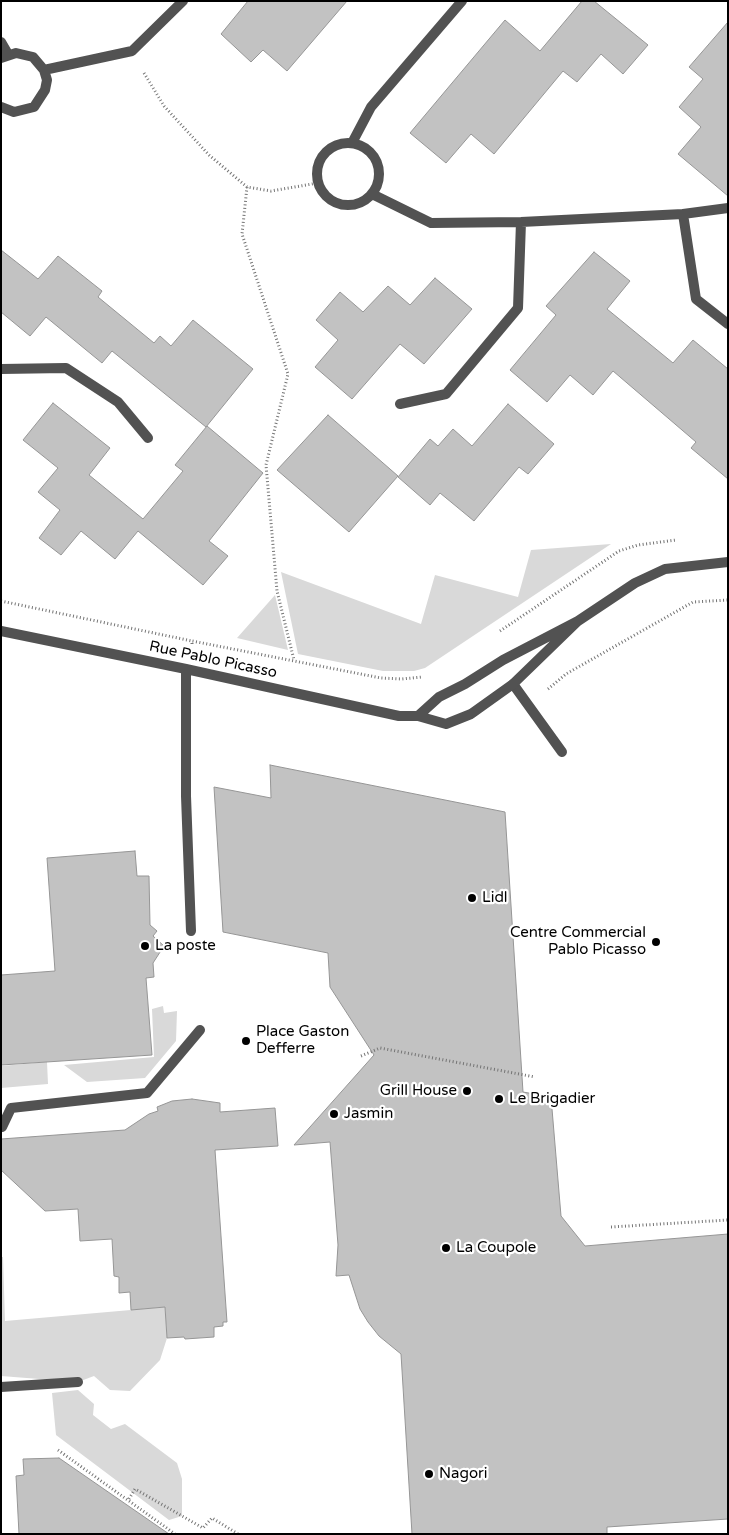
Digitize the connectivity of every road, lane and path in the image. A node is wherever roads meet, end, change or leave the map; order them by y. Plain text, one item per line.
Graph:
1 (183, 1) edge
2 (462, 1) edge
3 (1, 42) edge
4 (132, 51) junction
5 (4, 56) edge
6 (44, 70) junction
7 (1, 107) edge
8 (352, 143) junction
9 (318, 183) junction
10 (246, 187) junction
11 (372, 194) junction
12 (728, 208) edge
13 (683, 214) junction
14 (521, 222) junction
15 (728, 324) edge
16 (1, 369) edge
17 (400, 404) dead end
18 (148, 438) dead end
19 (681, 540) dead end
20 (728, 562) edge
21 (1, 600) edge
22 (728, 600) edge
23 (578, 621) junction
24 (1, 631) edge
25 (494, 634) dead end
26 (192, 642) junction
27 (294, 660) junction
28 (186, 669) junction
29 (426, 677) dead end
30 (513, 684) junction
31 (529, 705) junction
32 (418, 716) junction
33 (562, 752) dead end
34 (190, 931) dead end
35 (200, 1030) dead end
36 (361, 1056) dead end
37 (535, 1077) dead end
38 (2, 1127) edge
39 (728, 1220) edge
40 (611, 1227) dead end
41 (78, 1382) dead end
42 (1, 1387) edge
43 (58, 1450) dead end
44 (129, 1499) junction
45 (175, 1534) edge
46 (238, 1534) edge

1 - 4 street
2 - 8 street
3 - 5 street
4 - 6 street
4 - 10 path
5 - 6 street
6 - 7 street
8 - 9 street
8 - 11 street
9 - 10 path
9 - 11 street
10 - 27 path
11 - 14 street
12 - 13 street
13 - 14 street
13 - 15 street
14 - 17 street
16 - 18 street
19 - 25 path
20 - 23 street, Rue Pablo Picasso
21 - 26 path
22 - 31 path
23 - 30 street, Rue Pablo Picasso
23 - 32 street, Rue Pablo Picasso
24 - 28 street, Rue Pablo Picasso
26 - 27 path
26 - 28 path
27 - 29 path
28 - 32 street, Rue Pablo Picasso
28 - 34 street
30 - 31 street
30 - 32 street, Rue Pablo Picasso
31 - 33 street
35 - 38 street
36 - 37 path
39 - 40 path
41 - 42 street
43 - 44 path
44 - 45 path
44 - 46 path

